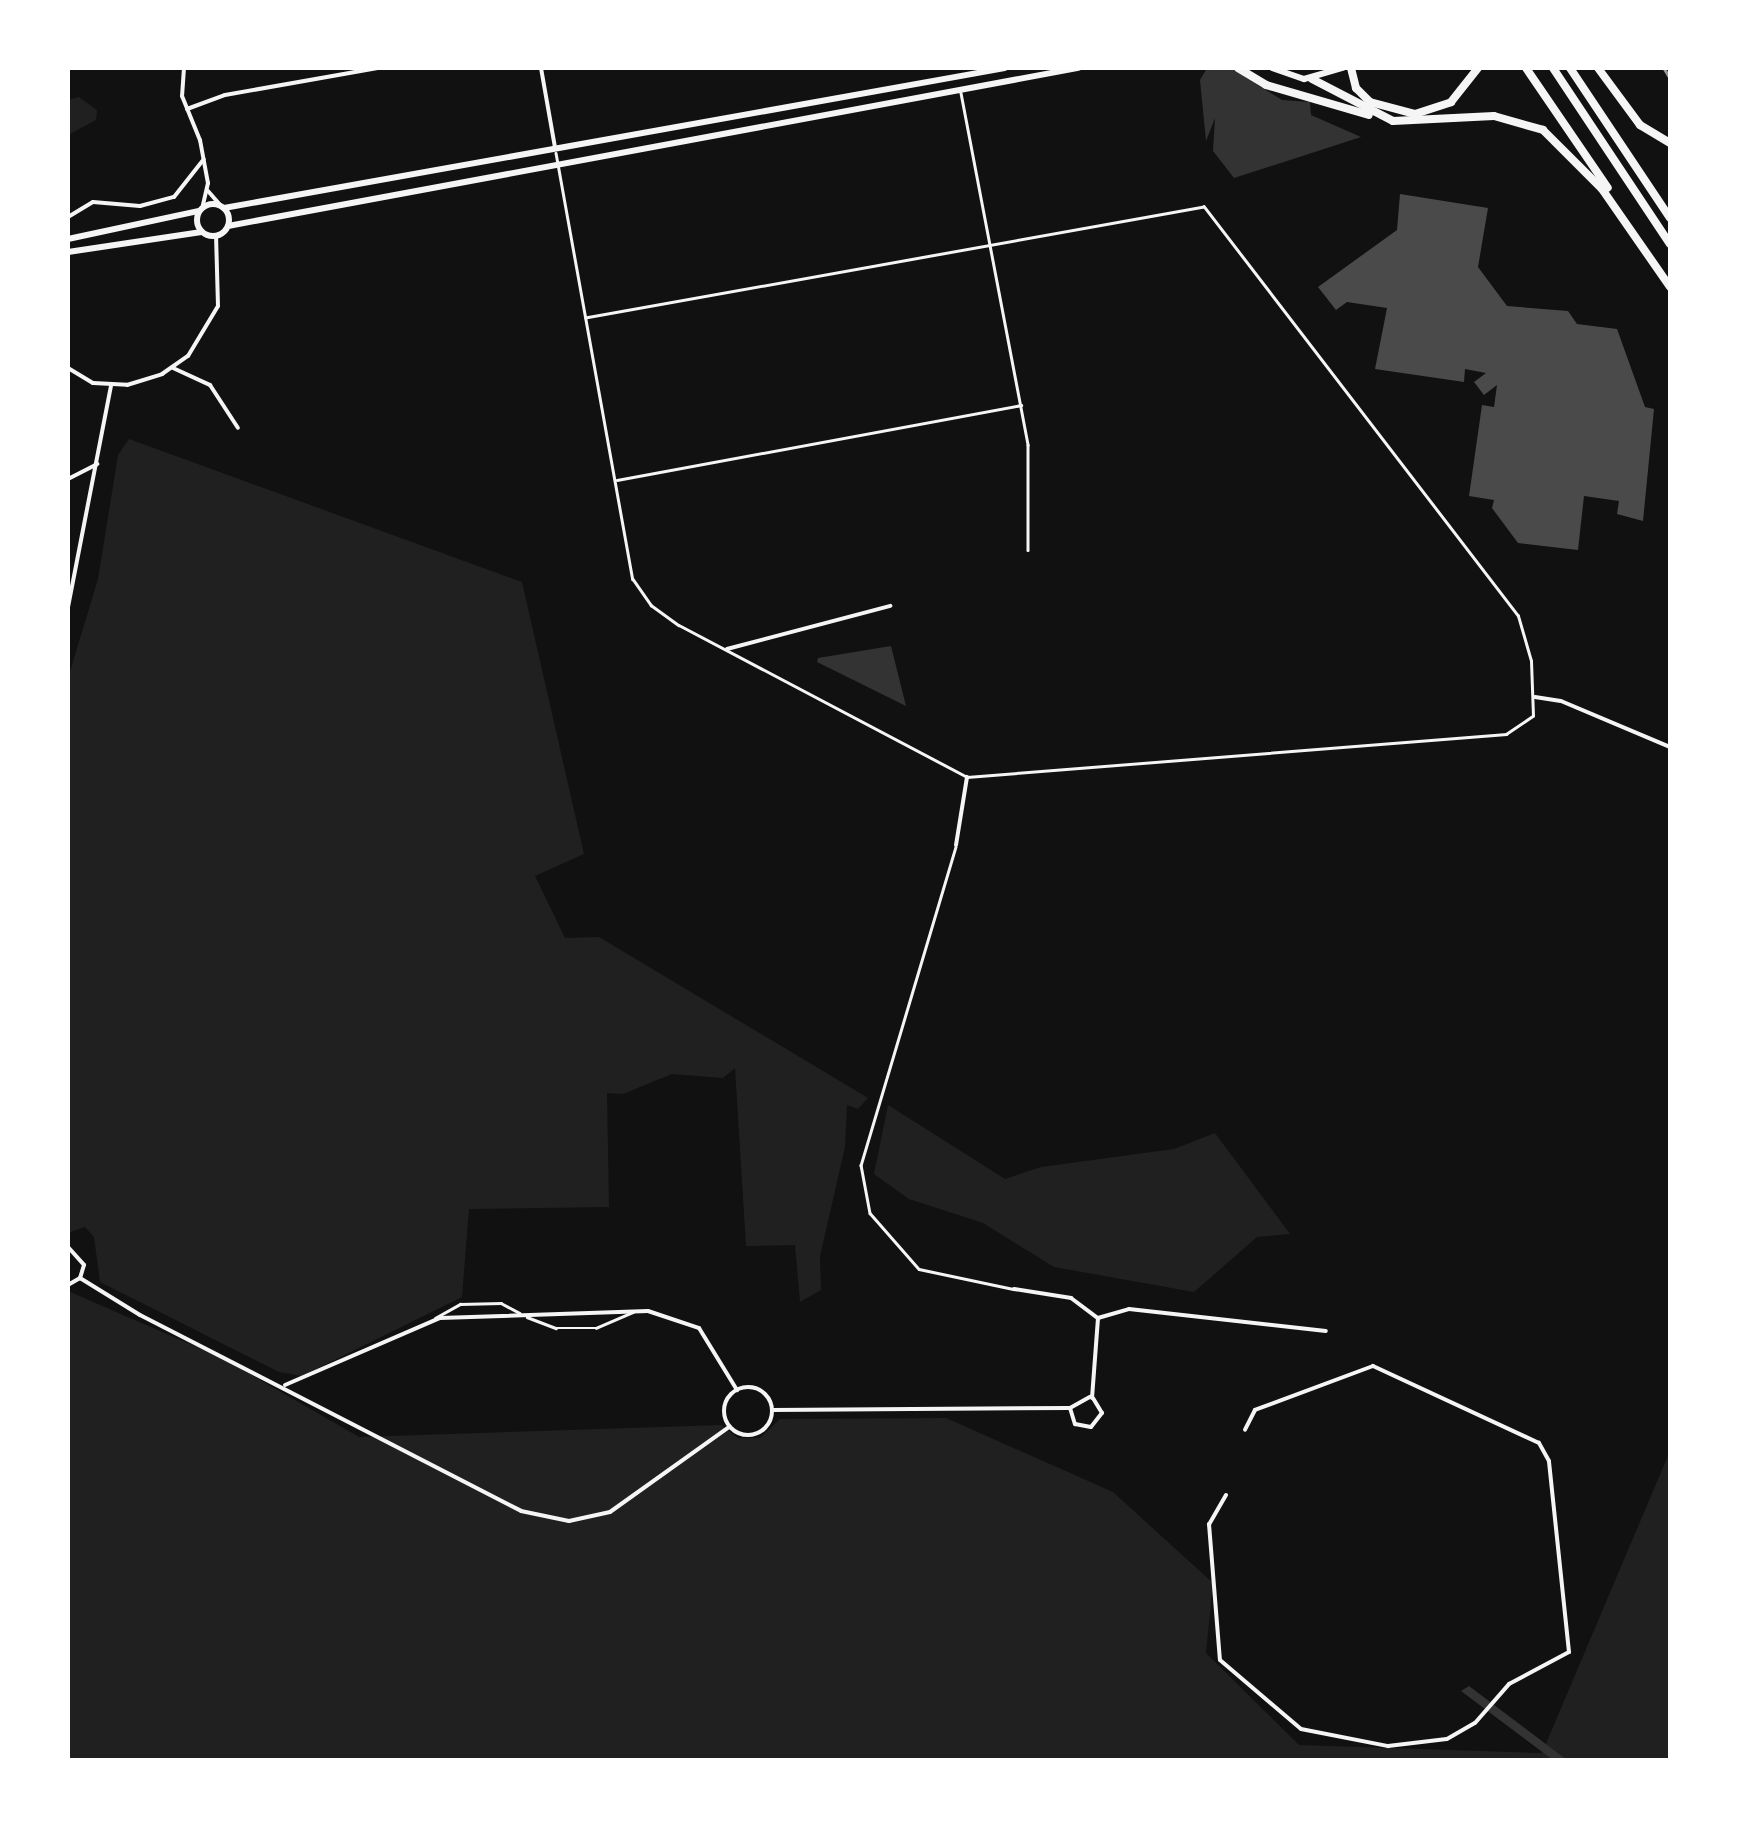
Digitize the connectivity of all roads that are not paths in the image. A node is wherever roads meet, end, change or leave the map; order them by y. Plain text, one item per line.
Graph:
1 (184, 68) edge
2 (378, 68) edge
3 (541, 68) edge
4 (1005, 68) edge
5 (1078, 68) edge
6 (1238, 68) edge
7 (1272, 68) edge
8 (1342, 68) edge
9 (1350, 68) edge
10 (1478, 68) edge
11 (1526, 68) edge
12 (1553, 68) edge
13 (1570, 68) edge
14 (1598, 68) edge
15 (957, 72) edge
16 (1312, 79) junction
17 (960, 88) junction
18 (187, 110) junction
19 (1384, 118) junction
20 (1670, 142) edge
21 (555, 150) junction
22 (204, 158) junction
23 (558, 163) junction
24 (208, 191) junction
25 (222, 206) junction
26 (201, 210) junction
27 (68, 217) edge
28 (1670, 218) edge
29 (228, 226) junction
30 (202, 232) junction
31 (216, 236) junction
32 (68, 239) edge
33 (989, 242) junction
34 (1670, 244) edge
35 (68, 252) edge
36 (1670, 286) edge
37 (586, 318) junction
38 (68, 368) edge
39 (173, 368) junction
40 (111, 386) junction
41 (1022, 405) junction
42 (238, 428) dead end
43 (97, 464) junction
44 (68, 479) edge
45 (615, 480) junction
46 (1028, 550) dead end
47 (70, 584) edge
48 (890, 606) dead end
49 (68, 607) edge
50 (726, 649) junction
51 (1535, 697) junction
52 (1670, 747) edge
53 (967, 777) junction
54 (956, 844) joint
55 (68, 1247) edge
56 (80, 1278) junction
57 (68, 1285) edge
58 (1014, 1289) joint
59 (634, 1312) junction
60 (523, 1315) junction
61 (1098, 1318) junction
62 (430, 1321) junction
63 (1326, 1331) dead end
64 (285, 1385) junction
65 (737, 1390) junction
66 (1092, 1398) junction
67 (1070, 1408) junction
68 (772, 1410) junction
69 (729, 1427) junction
70 (1244, 1430) dead end
71 (1226, 1495) dead end

1 - 18 street
2 - 18 street
3 - 21 street
4 - 15 main road
5 - 17 main road
6 - 19 highway
7 - 16 main road
8 - 16 main road
9 - 10 highway
11 - 36 highway
12 - 34 highway
13 - 28 highway
14 - 20 highway
15 - 17 lane
15 - 21 main road
16 - 19 highway
17 - 23 main road
17 - 33 lane
18 - 22 street
19 - 36 highway
21 - 23 lane
21 - 25 main road
22 - 24 street
22 - 27 street
23 - 29 main road
23 - 37 lane
24 - 25 street
24 - 26 street
25 - 26 main road
25 - 29 main road
26 - 30 main road
26 - 32 main road
29 - 31 main road
30 - 31 main road
30 - 35 main road
31 - 39 street
33 - 37 lane
33 - 41 lane
33 - 51 lane
37 - 45 lane
38 - 40 street
39 - 40 street
39 - 42 street
40 - 43 street
41 - 45 lane
41 - 46 lane
43 - 44 street
43 - 47 street
45 - 50 lane
47 - 49 street
48 - 50 street
50 - 53 lane
51 - 52 street
51 - 53 lane
53 - 54 street
54 - 58 lane
55 - 56 street
56 - 57 street
56 - 64 street
58 - 61 street
59 - 60 street
59 - 60 lane
59 - 65 street
60 - 62 street
60 - 62 lane
61 - 63 street
61 - 66 street
62 - 64 street
64 - 69 street
65 - 68 street
65 - 69 street
66 - 67 street
66 - 67 street
67 - 68 street
68 - 69 street
70 - 71 street

